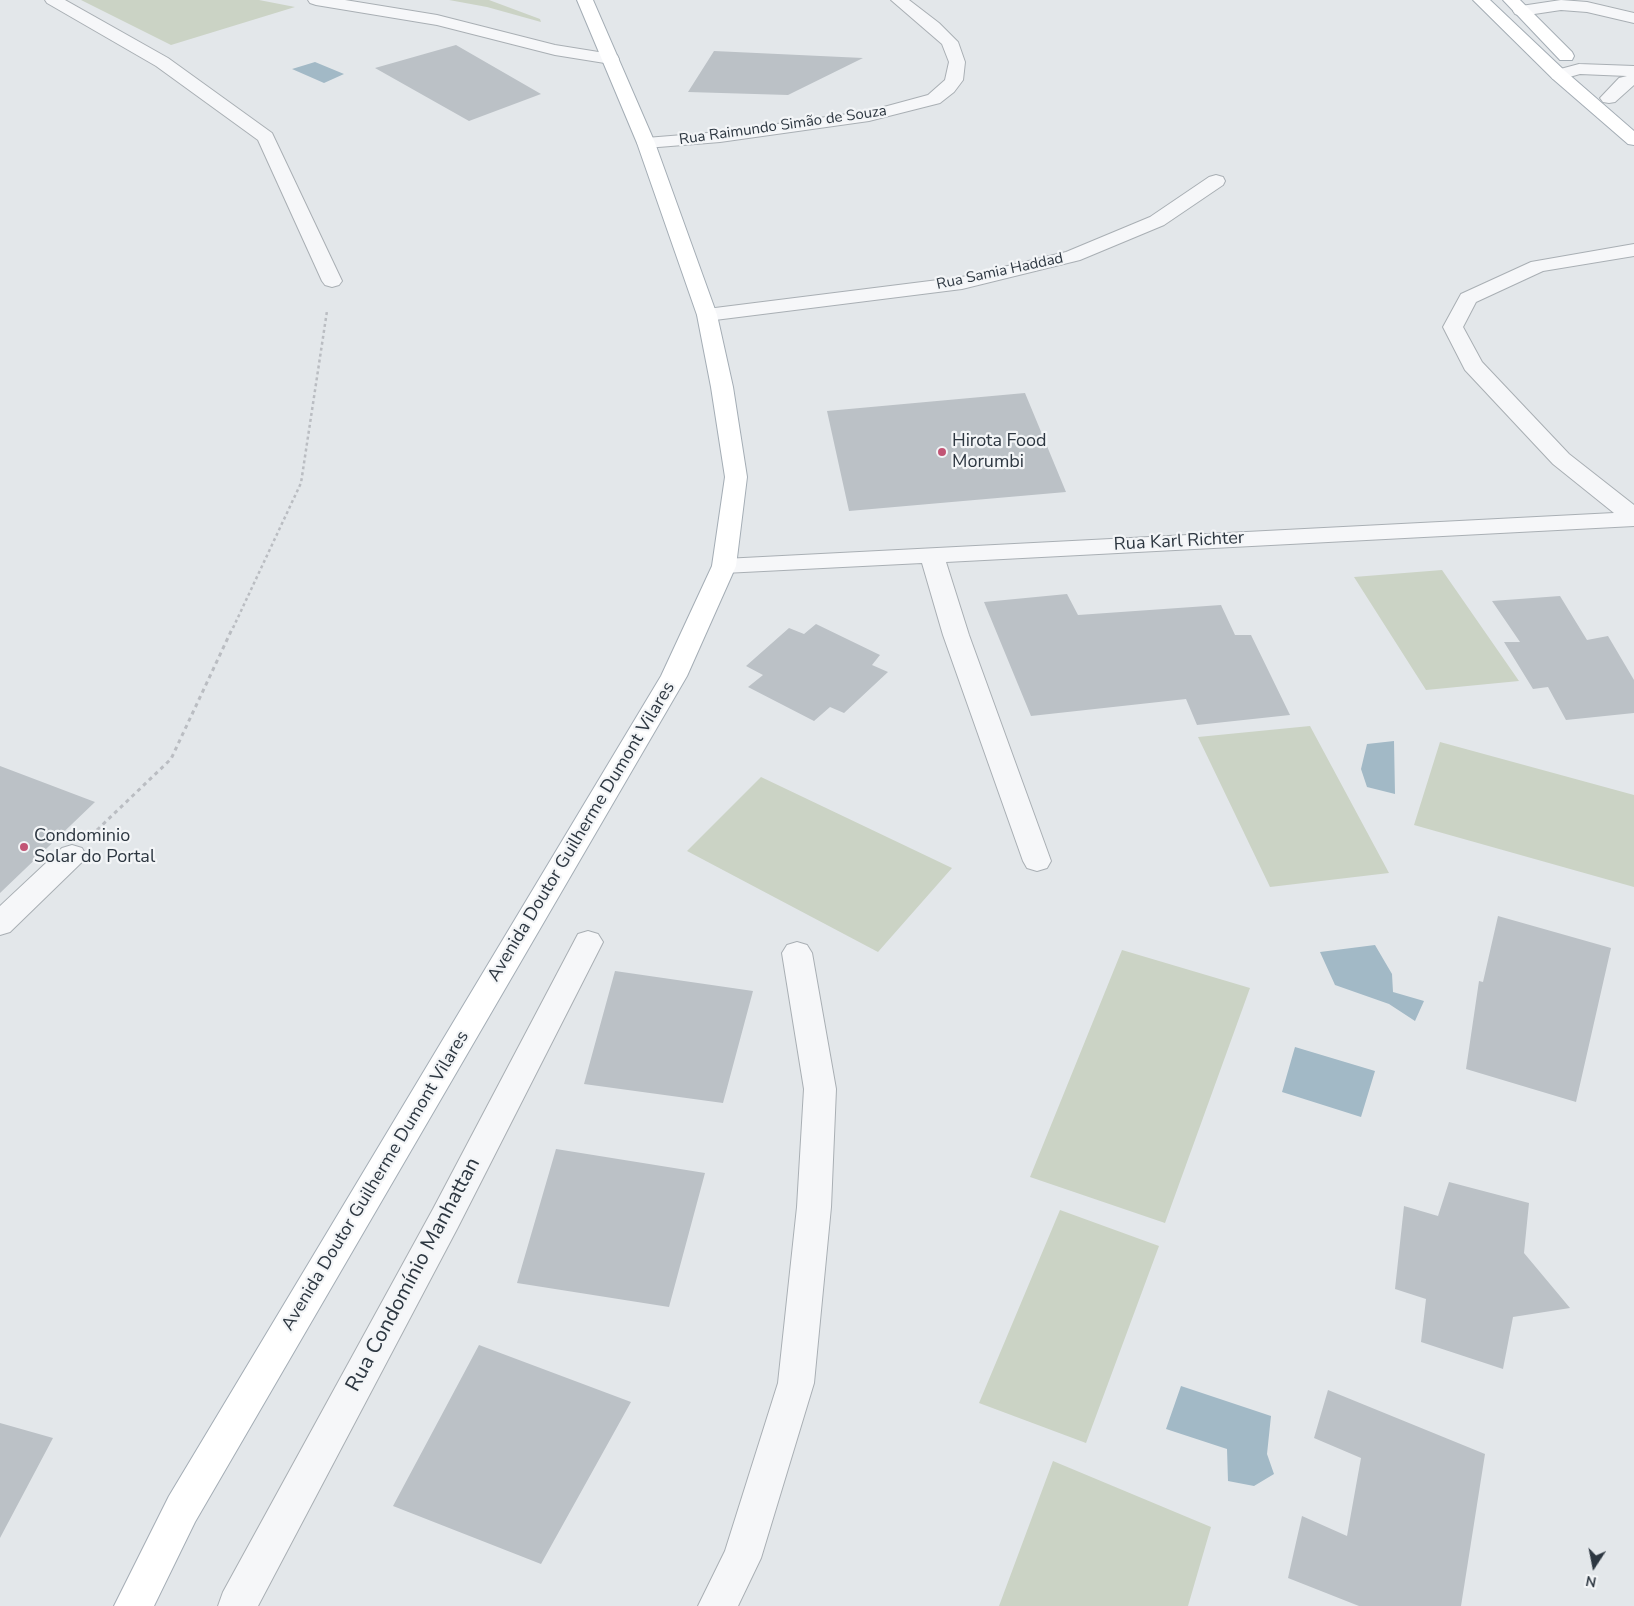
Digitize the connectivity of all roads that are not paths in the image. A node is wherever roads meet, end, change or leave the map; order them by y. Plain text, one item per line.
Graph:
1 (53, 0) edge
2 (316, 0) edge
3 (585, 0) edge
4 (899, 0) edge
5 (1482, 0) edge
6 (1595, 0) edge
7 (1516, 6) edge
8 (1634, 10) edge
9 (1634, 18) edge
10 (611, 59) junction
11 (1579, 69) junction
12 (1634, 71) edge
13 (1559, 75) junction
14 (1634, 79) edge
15 (1609, 98) junction
16 (1634, 122) edge
17 (1634, 140) edge
18 (646, 143) junction
19 (1216, 182) dead end
20 (1634, 242) edge
21 (1634, 250) edge
22 (1609, 254) junction
23 (332, 281) road end
24 (706, 315) junction
25 (1634, 518) edge
26 (932, 555) junction
27 (724, 566) junction
28 (72, 855) road end
29 (1037, 861) dead end
30 (0, 924) edge
31 (588, 942) dead end
32 (797, 953) dead end
33 (133, 1606) edge
34 (237, 1606) edge
35 (717, 1606) edge

1 - 23 street
2 - 10 street
3 - 10 main road, Avenida Doutor Guilherme Dumont Vilares
4 - 18 street, Rua Raimundo Simão de Souza
5 - 13 main road
6 - 8 street
7 - 9 street
7 - 11 main road
10 - 18 main road, Avenida Doutor Guilherme Dumont Vilares
11 - 12 street
11 - 13 street
11 - 15 main road
13 - 17 main road
14 - 15 street
15 - 16 main road
18 - 24 main road, Avenida Doutor Guilherme Dumont Vilares
19 - 24 street, Rua Samia Haddad
20 - 22 street
21 - 22 street
22 - 25 street
24 - 27 main road, Avenida Doutor Guilherme Dumont Vilares
25 - 26 street, Rua Karl Richter
26 - 27 street, Rua Karl Richter
26 - 29 street
27 - 33 main road, Avenida Doutor Guilherme Dumont Vilares
28 - 30 street
31 - 34 street, Rua Condomínio Manhattan
32 - 35 street

